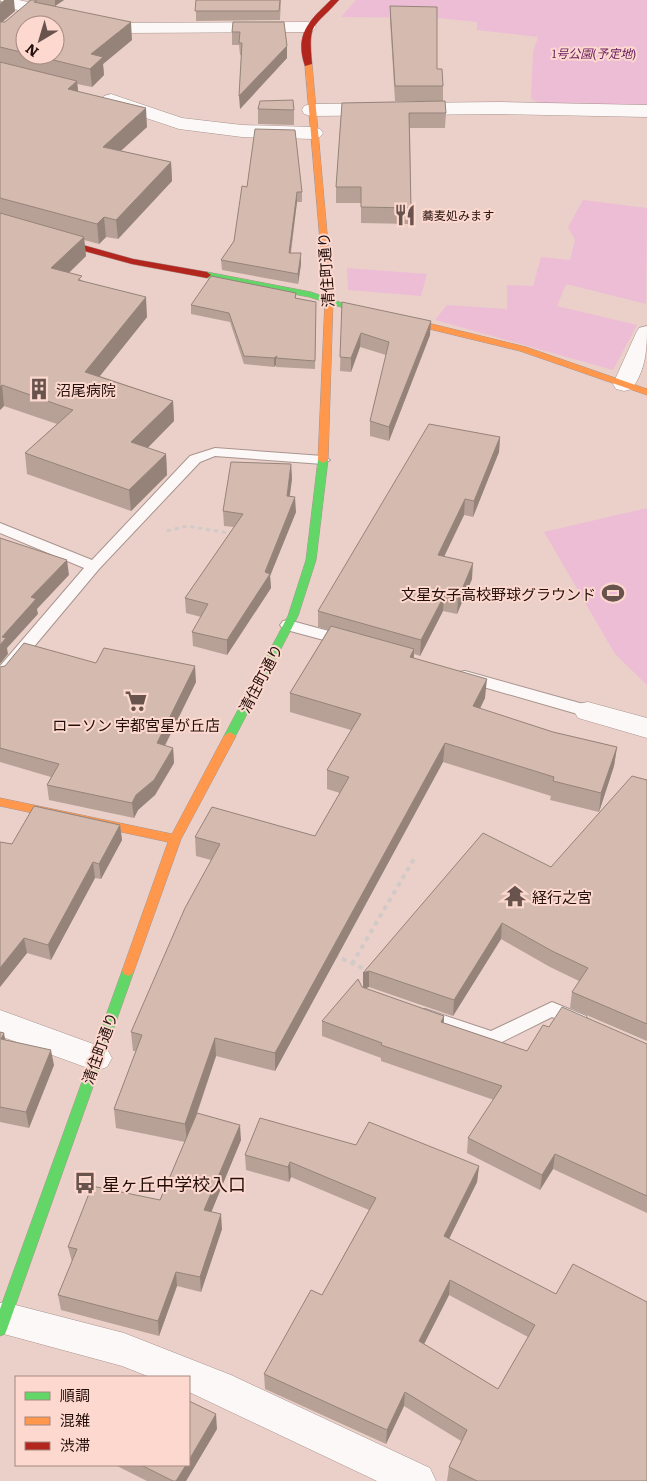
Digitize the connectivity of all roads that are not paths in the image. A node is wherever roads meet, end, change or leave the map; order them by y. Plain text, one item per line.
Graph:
1 (335, 0) edge
2 (0, 1) edge
3 (32, 8) junction
4 (13, 24) edge
5 (307, 27) junction
6 (91, 95) edge
7 (312, 110) junction
8 (647, 111) edge
9 (313, 133) junction
10 (0, 225) edge
11 (329, 300) junction
12 (356, 309) edge
13 (383, 316) edge
14 (647, 332) edge
15 (624, 384) junction
16 (647, 392) edge
17 (322, 460) junction
18 (0, 528) edge
19 (94, 566) junction
20 (288, 625) junction
21 (363, 646) edge
22 (447, 670) edge
23 (0, 676) edge
24 (588, 711) joint
25 (647, 728) edge
26 (0, 802) edge
27 (175, 839) junction
28 (412, 1011) edge
29 (0, 1023) edge
30 (595, 1028) edge
31 (96, 1058) junction
32 (2, 1324) edge
33 (417, 1481) edge

1 - 5 street
2 - 3 street
3 - 4 street
3 - 5 street
5 - 7 street, 清住町通り
6 - 9 street
7 - 8 street
7 - 9 street, 清住町通り
9 - 11 street, 清住町通り
10 - 11 street
11 - 12 street
11 - 17 street, 清住町通り
13 - 15 street
14 - 15 street
15 - 16 street
17 - 19 lane
17 - 20 street, 清住町通り
18 - 19 lane
19 - 23 lane
20 - 21 lane
20 - 27 street, 清住町通り
22 - 24 lane
24 - 25 street
26 - 27 street
27 - 31 street, 清住町通り
28 - 30 lane
29 - 31 street
31 - 32 street, 清住町通り
32 - 33 street

